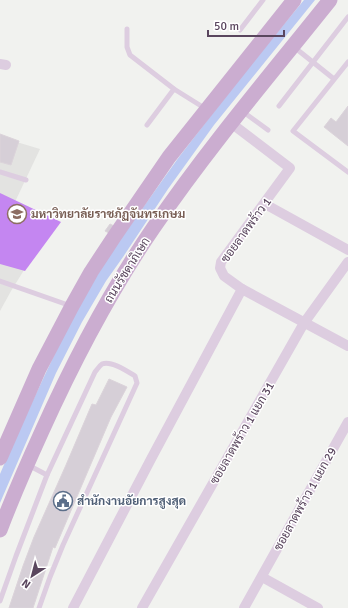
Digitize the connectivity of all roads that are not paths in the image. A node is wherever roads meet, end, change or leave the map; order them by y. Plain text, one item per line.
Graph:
1 (263, 0) edge
2 (294, 0) edge
3 (330, 0) edge
4 (348, 17) edge
5 (127, 29) dead end
6 (240, 30) dead end
7 (293, 46) junction
8 (313, 62) junction
9 (348, 62) edge
10 (334, 79) junction
11 (174, 89) junction
12 (279, 106) dead end
13 (207, 110) junction
14 (242, 110) junction
15 (231, 124) junction
16 (147, 125) dead end
17 (268, 130) dead end
18 (0, 172) edge
19 (348, 172) edge
20 (26, 180) dead end
21 (265, 204) junction
22 (348, 250) edge
23 (348, 262) edge
24 (0, 281) edge
25 (242, 289) junction
26 (72, 306) junction
27 (304, 323) junction
28 (348, 346) edge
29 (348, 422) edge
30 (0, 458) edge
31 (27, 465) junction
32 (47, 475) junction
33 (0, 530) edge
34 (262, 577) junction
35 (0, 601) edge
36 (39, 608) edge
37 (73, 608) edge
38 (142, 608) edge
39 (244, 608) edge
40 (318, 608) edge

1 - 6 lane
2 - 13 main road
3 - 7 main road, ถนนรัชดาภิเษก
4 - 8 lane
5 - 11 lane
7 - 8 lane
7 - 14 main road, ถนนรัชดาภิเษก
8 - 10 lane
8 - 12 lane
9 - 10 lane
10 - 19 lane
11 - 13 lane
11 - 16 lane
13 - 26 main road
14 - 15 main road, ถนนรัชดาภิเษก
14 - 17 lane
15 - 21 street, ซอยลาดพร้าว 1
15 - 31 main road, ถนนรัชดาภิเษก
18 - 20 lane
21 - 22 street
21 - 25 street, ซอยลาดพร้าว 1
23 - 27 street, ซอยลาดพร้าว 1 แยก 31
24 - 26 lane
25 - 27 street, ซอยลาดพร้าว 1
25 - 37 street
26 - 30 main road
27 - 28 street, ซอยลาดพร้าว 1
27 - 38 street, ซอยลาดพร้าว 1 แยก 31
29 - 34 street, ซอยลาดพร้าว 1 แยก 29
31 - 32 lane
31 - 33 main road, ถนนรัชดาภิเษก
32 - 35 lane
32 - 36 lane
34 - 39 street, ซอยลาดพร้าว 1 แยก 29
34 - 40 street

